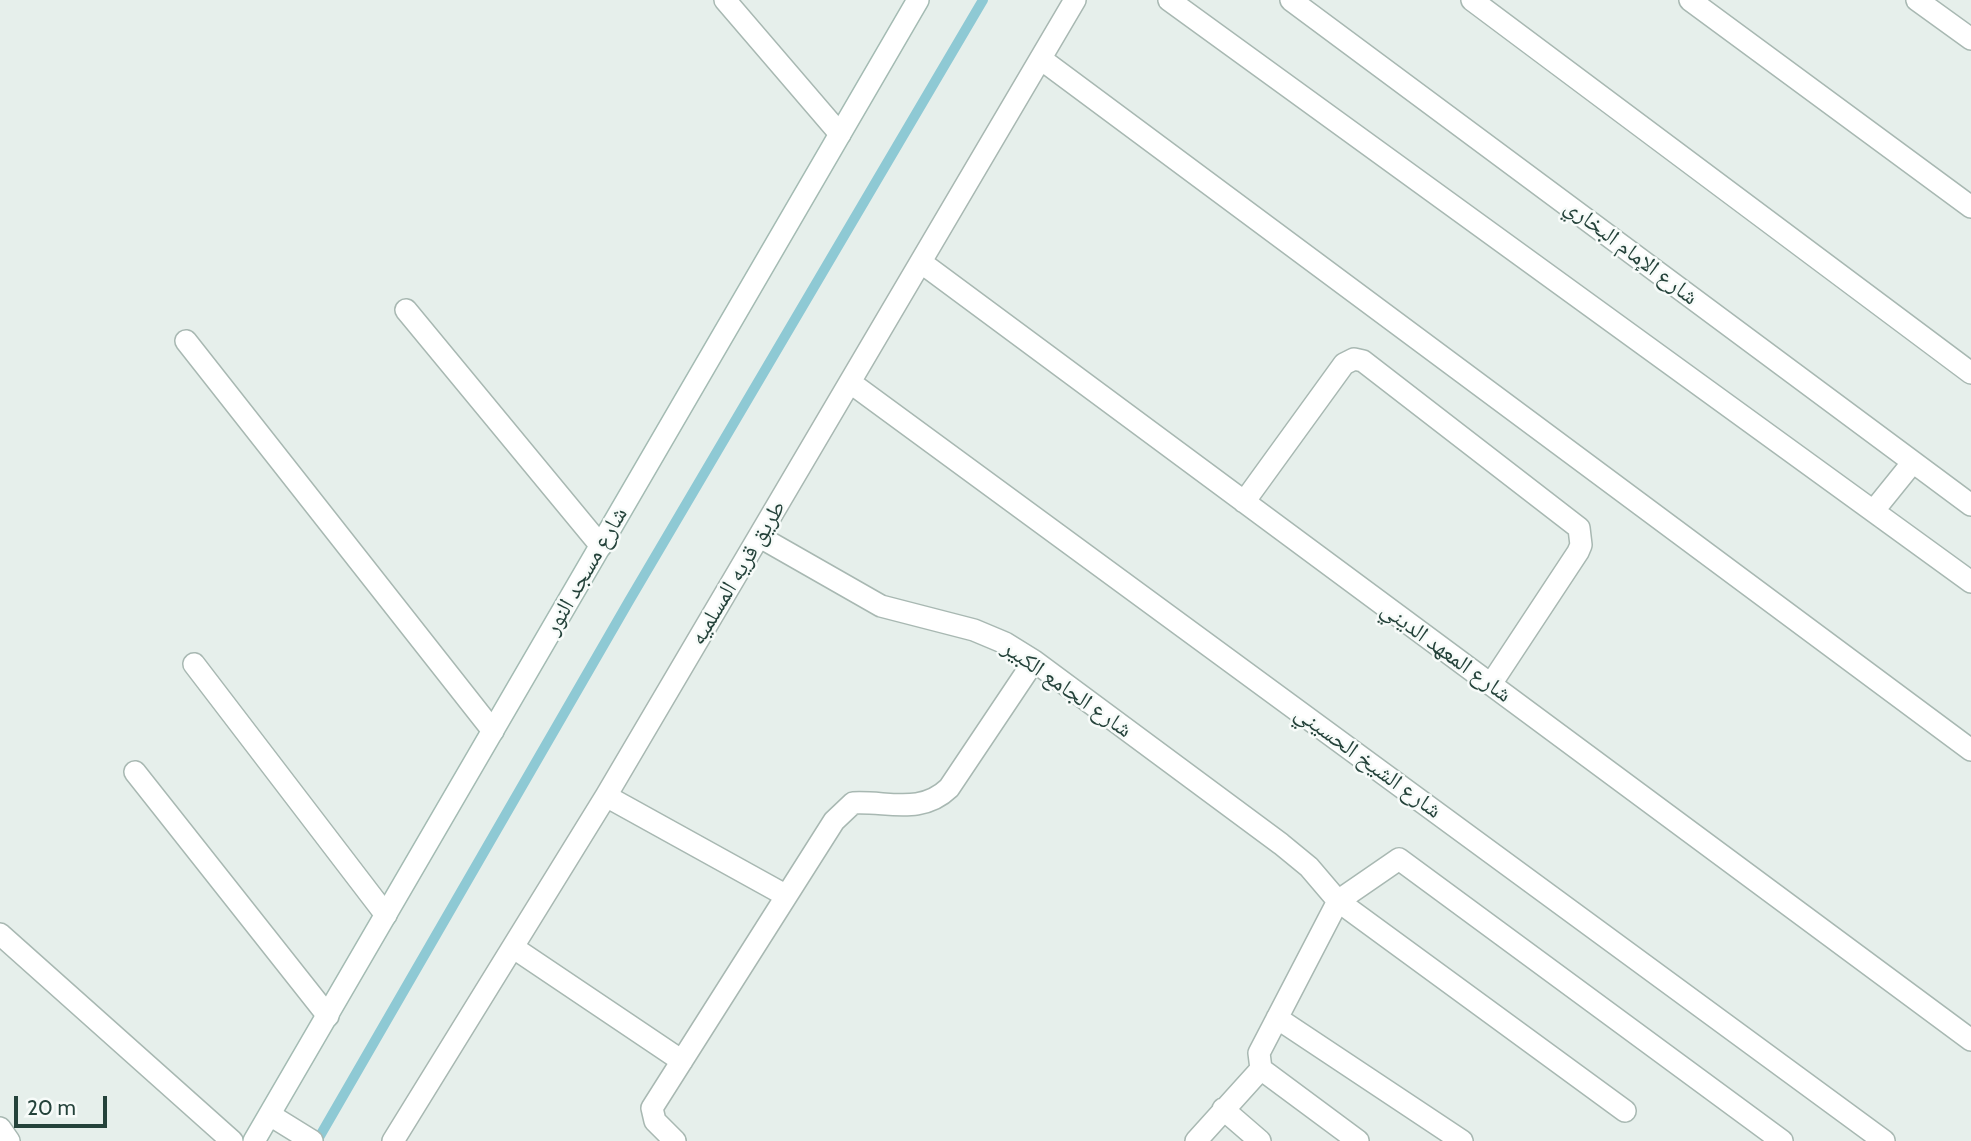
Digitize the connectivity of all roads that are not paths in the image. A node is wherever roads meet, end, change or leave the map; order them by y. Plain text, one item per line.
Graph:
1 (725, 0) edge
2 (918, 0) edge
3 (1075, 0) edge
4 (1169, 0) edge
5 (1291, 0) edge
6 (1472, 0) edge
7 (1690, 0) edge
8 (1917, 0) edge
9 (1971, 39) edge
10 (1041, 59) junction
11 (839, 134) junction
12 (1971, 207) edge
13 (922, 263) junction
14 (406, 310) dead end
15 (186, 341) dead end
16 (1971, 373) edge
17 (852, 383) junction
18 (1913, 462) junction
19 (1244, 502) junction
20 (1971, 505) edge
21 (1875, 509) junction
22 (760, 537) junction
23 (601, 546) junction
24 (1971, 582) edge
25 (1034, 661) junction
26 (194, 664) dead end
27 (1491, 684) junction
28 (493, 731) junction
29 (1971, 750) edge
30 (135, 772) dead end
31 (606, 796) junction
32 (785, 895) junction
33 (1338, 901) junction
34 (386, 915) junction
35 (0, 934) edge
36 (514, 948) junction
37 (328, 1016) junction
38 (1277, 1018) junction
39 (1971, 1040) edge
40 (682, 1061) junction
41 (1261, 1069) junction
42 (1223, 1109) junction
43 (1625, 1111) dead end
44 (270, 1115) junction
45 (0, 1128) edge
46 (9, 1141) edge
47 (232, 1141) edge
48 (254, 1141) edge
49 (313, 1141) edge
50 (393, 1141) edge
51 (675, 1141) edge
52 (1196, 1141) edge
53 (1260, 1141) edge
54 (1358, 1141) edge
55 (1462, 1141) edge
56 (1782, 1141) edge
57 (1884, 1141) edge

1 - 11 street
2 - 11 street, شارع مسجد النور
3 - 10 street, طريق قريه المسلميه
4 - 21 street
5 - 18 street, شارع الإمام البخاري
6 - 16 street
7 - 12 street
8 - 9 street
10 - 13 street, طريق قريه المسلميه
10 - 29 street
11 - 23 street, شارع مسجد النور
13 - 17 street, طريق قريه المسلميه
13 - 19 street, شارع المعهد الديني
14 - 23 street
15 - 28 street
17 - 22 street, طريق قريه المسلميه
17 - 57 street, شارع الشيخ الحسيني
18 - 20 street, شارع الإمام البخاري
18 - 21 street
19 - 27 street, شارع المعهد الديني
19 - 27 street
21 - 24 street
22 - 25 street, شارع الجامع الكبير
22 - 31 street, طريق قريه المسلميه
23 - 28 street, شارع مسجد النور
25 - 32 street
25 - 33 street, شارع الجامع الكبير
26 - 34 street
27 - 39 street, شارع المعهد الديني
28 - 34 street, شارع مسجد النور
30 - 37 street
31 - 32 street
31 - 36 street, طريق قريه المسلميه
32 - 40 street
33 - 38 street
33 - 43 street, شارع الجامع الكبير
33 - 56 street
34 - 37 street, شارع مسجد النور
35 - 47 street
36 - 40 street
36 - 50 street, طريق قريه المسلميه
37 - 44 street, شارع مسجد النور
38 - 41 street
38 - 55 street
40 - 51 street
41 - 42 street
41 - 54 street
42 - 52 street
42 - 53 street
44 - 48 street, شارع مسجد النور
44 - 49 street
45 - 46 street

